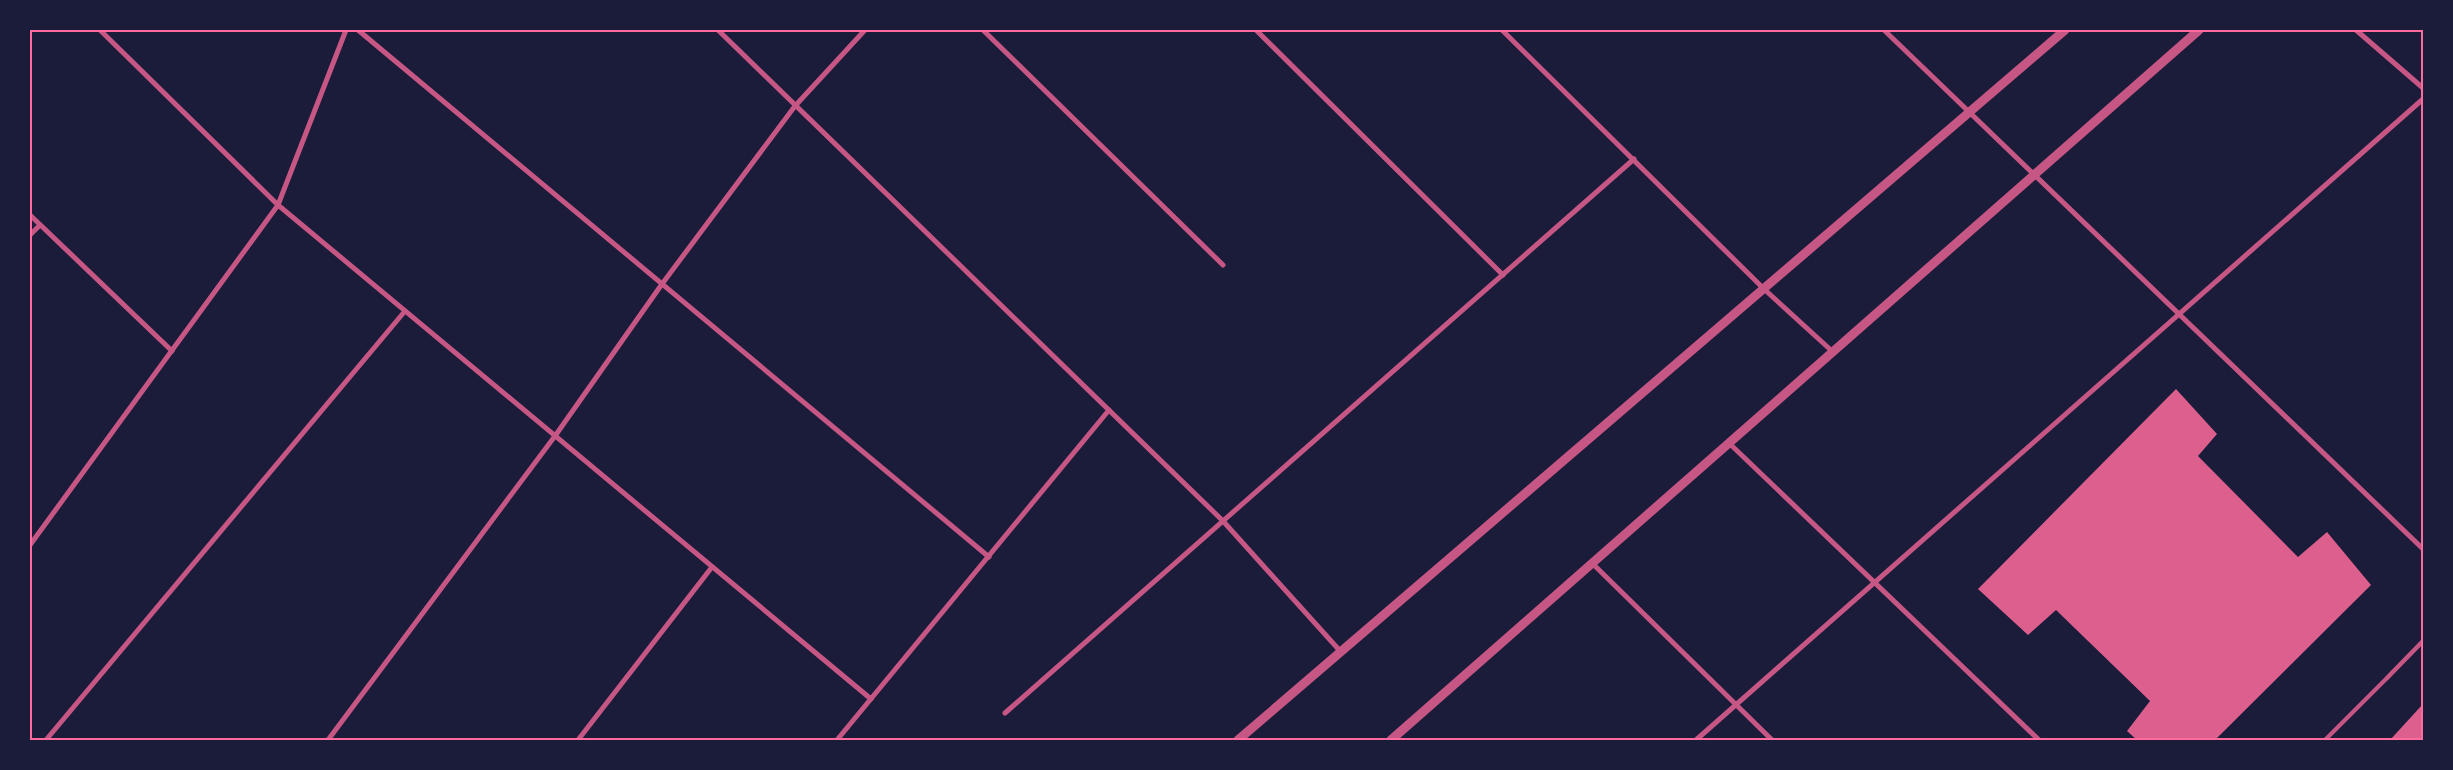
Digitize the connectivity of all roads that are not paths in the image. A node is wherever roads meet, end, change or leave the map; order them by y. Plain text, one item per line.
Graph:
1 (100, 30) edge
2 (346, 30) edge
3 (358, 30) edge
4 (718, 30) edge
5 (865, 30) edge
6 (983, 30) edge
7 (1256, 30) edge
8 (1502, 30) edge
9 (1884, 30) edge
10 (2065, 30) edge
11 (2199, 30) edge
12 (2356, 30) edge
13 (2423, 88) edge
14 (2423, 99) edge
15 (795, 106) junction
16 (1968, 113) junction
17 (1634, 159) junction
18 (2035, 176) junction
19 (278, 205) junction
20 (30, 215) edge
21 (40, 225) junction
22 (30, 235) edge
23 (1223, 265) dead end
24 (1503, 275) junction
25 (662, 284) junction
26 (1764, 289) junction
27 (405, 311) junction
28 (2178, 314) junction
29 (172, 351) junction
30 (1834, 352) junction
31 (1109, 410) junction
32 (555, 436) junction
33 (1730, 444) junction
34 (1223, 522) junction
35 (30, 545) edge
36 (2423, 549) edge
37 (989, 556) junction
38 (1593, 564) junction
39 (712, 567) junction
40 (1876, 582) junction
41 (2423, 641) edge
42 (1341, 652) junction
43 (2387, 678) joint
44 (872, 699) junction
45 (1737, 704) junction
46 (1005, 713) dead end
47 (46, 740) edge
48 (328, 740) edge
49 (578, 740) edge
50 (838, 740) edge
51 (1238, 740) edge
52 (1390, 740) edge
53 (1696, 740) edge
54 (1772, 740) edge
55 (2039, 740) edge
56 (2325, 740) edge

1 - 19 street
2 - 19 street
3 - 25 street
4 - 15 street
5 - 15 street
6 - 23 street
7 - 24 street
8 - 17 street
9 - 16 street
10 - 16 street
11 - 18 street
12 - 13 street
14 - 28 street
15 - 25 street
15 - 31 street
16 - 18 street
16 - 26 street
17 - 24 street
17 - 26 street
18 - 28 street
18 - 30 street
19 - 27 street
19 - 29 street
20 - 21 street
21 - 22 street
21 - 29 street
24 - 34 street
25 - 32 street
25 - 37 street
26 - 30 street
26 - 42 street
27 - 32 street
27 - 47 street
28 - 36 street
28 - 40 street
29 - 35 street
30 - 33 street
31 - 34 street
31 - 37 street
32 - 39 street
32 - 48 street
33 - 38 street
33 - 40 street
34 - 42 street
34 - 46 street
37 - 44 street
38 - 45 street
38 - 52 street
39 - 44 street
39 - 49 street
40 - 45 street
40 - 55 street
41 - 43 street
42 - 51 street
43 - 56 lane
44 - 50 street
45 - 53 street
45 - 54 street

